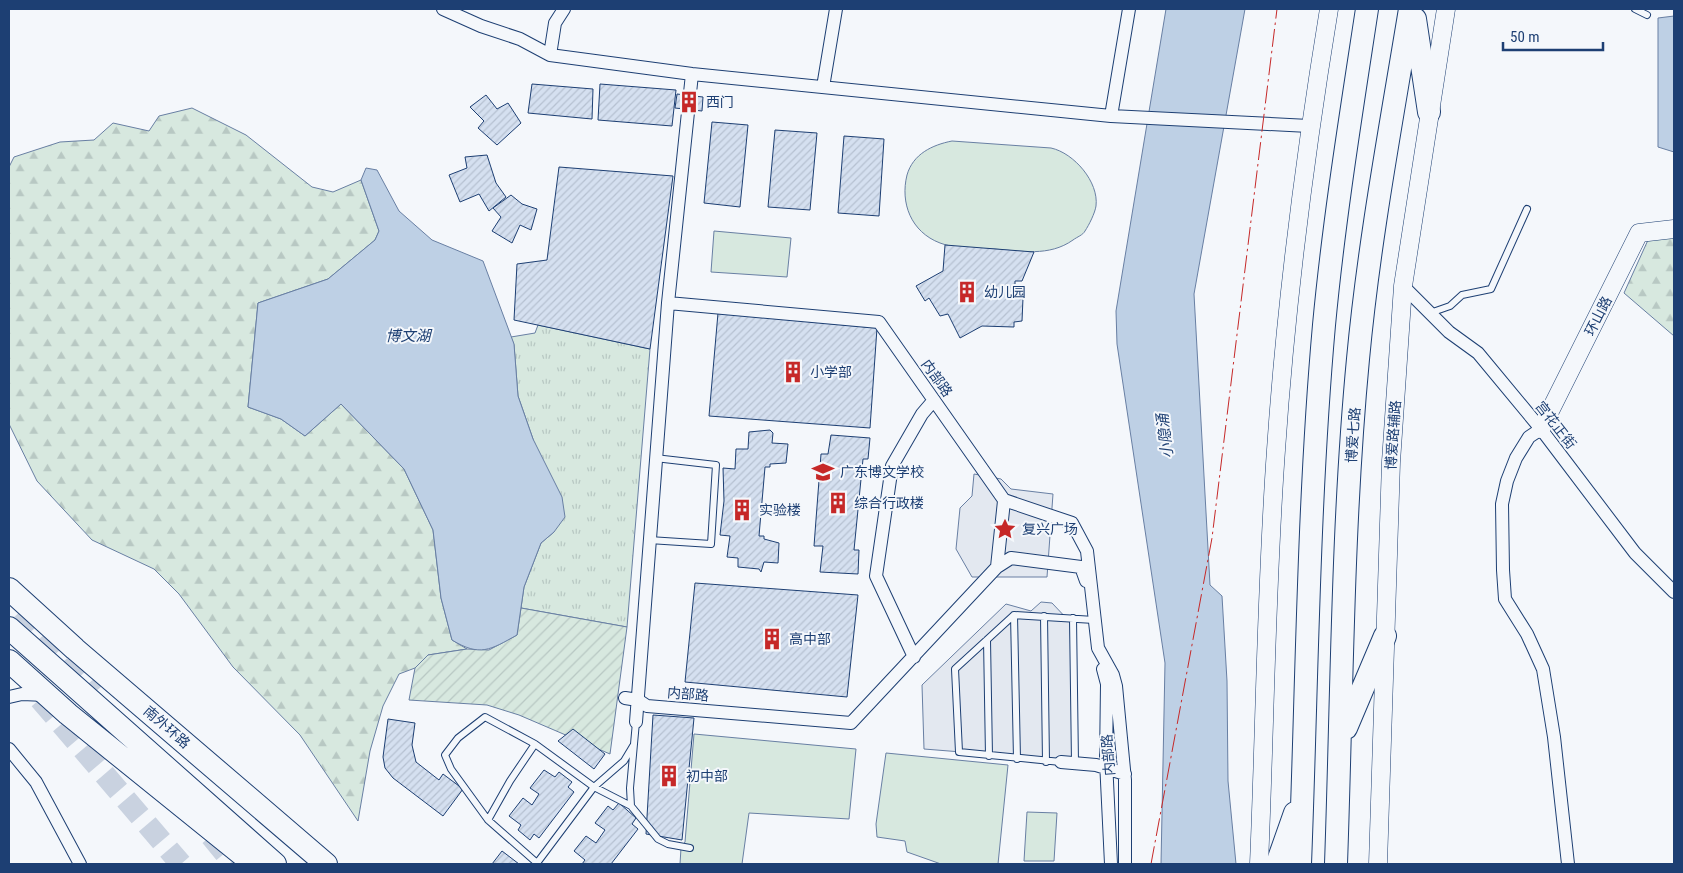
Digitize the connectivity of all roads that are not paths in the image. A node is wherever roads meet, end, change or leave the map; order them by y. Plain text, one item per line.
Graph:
1 (443, 9) edge
2 (564, 9) edge
3 (836, 9) edge
4 (1129, 9) edge
5 (1329, 9) edge
6 (1367, 9) edge
7 (1412, 9) edge
8 (1446, 9) edge
9 (1635, 9) edge
10 (1647, 15) dead end
11 (550, 55) junction
12 (692, 74) junction
13 (823, 87) junction
14 (1429, 112) junction
15 (1117, 116) junction
16 (1310, 126) junction
17 (1527, 209) dead end
18 (1674, 229) edge
19 (1403, 286) junction
20 (668, 303) junction
21 (1430, 313) junction
22 (934, 400) junction
23 (1541, 429) junction
24 (655, 458) junction
25 (1004, 501) junction
26 (648, 540) junction
27 (997, 567) junction
28 (9, 589) edge
29 (1674, 592) edge
30 (1092, 600) junction
31 (1014, 614) junction
32 (1044, 616) junction
33 (1073, 618) junction
34 (1094, 620) junction
35 (9, 628) edge
36 (1385, 636) junction
37 (987, 640) junction
38 (1098, 648) junction
39 (914, 657) junction
40 (9, 660) edge
41 (47, 695) junction
42 (9, 697) edge
43 (625, 698) dead end
44 (638, 700) junction
45 (636, 722) joint
46 (1341, 740) junction
47 (635, 743) junction
48 (535, 744) junction
49 (9, 749) edge
50 (990, 756) junction
51 (1017, 759) junction
52 (1046, 762) junction
53 (1061, 762) joint
54 (1076, 763) junction
55 (1106, 768) junction
56 (1124, 774) junction
57 (594, 787) junction
58 (1303, 791) junction
59 (631, 806) junction
60 (488, 820) junction
61 (690, 848) dead end
62 (80, 864) edge
63 (254, 864) edge
64 (275, 864) edge
65 (326, 864) edge
66 (537, 864) edge
67 (1111, 864) edge
68 (1125, 864) edge
69 (1259, 864) edge
70 (1278, 864) edge
71 (1300, 864) edge
72 (1336, 864) edge
73 (1378, 864) edge
74 (1568, 864) edge

1 - 11 street
2 - 11 street
3 - 13 street
4 - 15 street
5 - 16 street
6 - 58 highway
7 - 14 highway
7 - 46 highway, 博爱七路
8 - 14 street, 博爱路辅路
9 - 10 lane
11 - 12 street
12 - 13 street
12 - 20 street
13 - 15 street
14 - 19 street, 博爱路辅路
15 - 16 street
16 - 69 street
17 - 21 lane
18 - 23 street, 环山路
19 - 21 street, 宫花正街
19 - 36 street, 博爱路辅路
20 - 22 street, 内部路
20 - 24 street
21 - 23 street, 宫花正街
22 - 25 street, 内部路
22 - 39 street
23 - 29 street, 宫花正街
23 - 74 street
24 - 26 street
24 - 26 lane
25 - 27 street
25 - 30 street, 内部路
26 - 44 street
27 - 30 street, 内部路
27 - 39 street, 内部路
28 - 65 highway, 南外环路
30 - 34 street, 内部路
31 - 32 lane
31 - 37 lane
31 - 51 lane
32 - 33 lane
32 - 52 lane
33 - 34 lane
33 - 54 lane
34 - 38 street, 内部路
35 - 64 highway
36 - 46 highway
36 - 73 street, 博爱路辅路
37 - 50 lane
37 - 50 lane
38 - 55 street, 内部路
38 - 56 street, 内部路
39 - 44 street, 内部路
40 - 41 highway
41 - 42 street
41 - 63 highway
43 - 44 street, 内部路
44 - 45 street
45 - 47 lane
46 - 72 highway, 博爱七路
47 - 57 lane
47 - 59 lane
48 - 57 lane
48 - 60 lane
48 - 60 lane
49 - 62 street
50 - 51 lane
51 - 52 lane
52 - 53 lane
53 - 54 street
54 - 55 street
55 - 56 street
55 - 67 street, 内部路
56 - 68 street, 内部路
57 - 59 lane
57 - 66 lane
58 - 70 highway
58 - 71 highway
59 - 61 lane
60 - 66 lane

